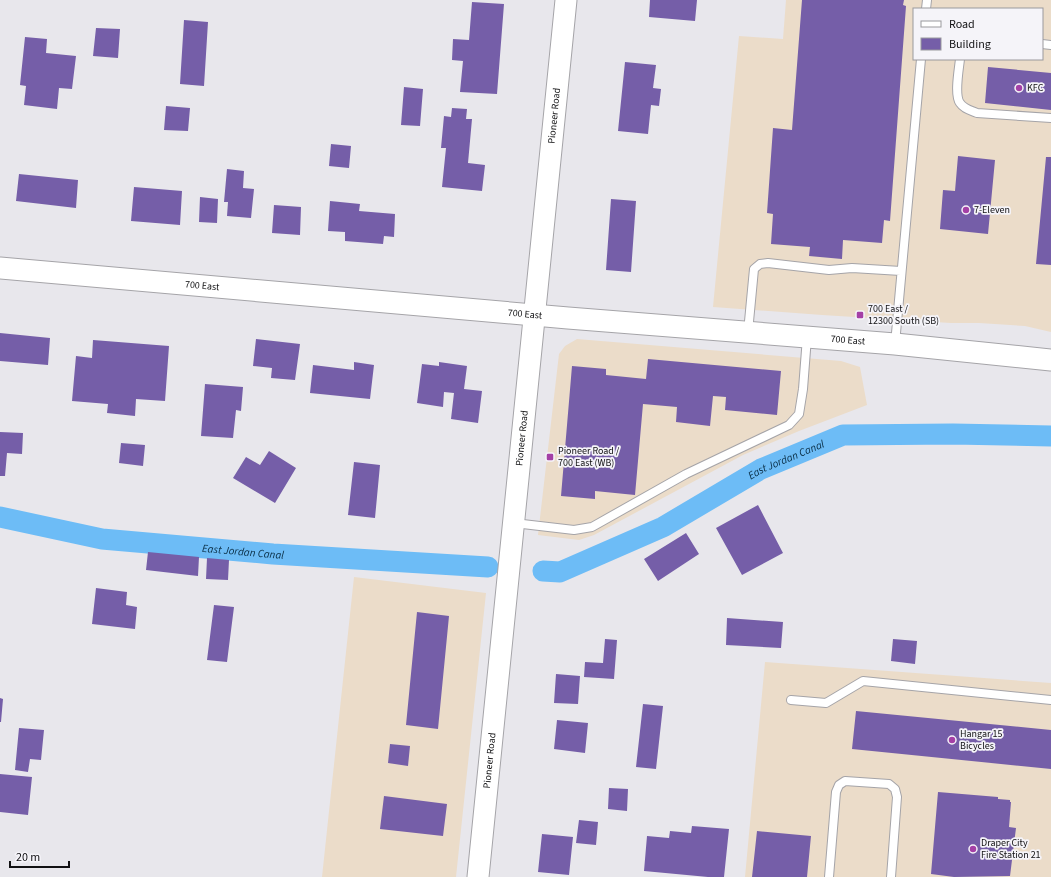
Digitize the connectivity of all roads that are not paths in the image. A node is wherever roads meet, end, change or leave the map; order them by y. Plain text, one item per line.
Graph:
1 (566, 0) edge
2 (921, 60) edge
3 (960, 60) edge
4 (1051, 118) edge
5 (0, 268) edge
6 (901, 271) junction
7 (534, 314) junction
8 (748, 333) junction
9 (807, 337) junction
10 (894, 344) junction
11 (1051, 360) edge
12 (513, 523) junction
13 (791, 700) dead end
14 (1051, 700) edge
15 (478, 877) edge
16 (829, 877) edge
17 (891, 877) edge

1 - 7 street, Pioneer Road
2 - 6 lane
3 - 4 lane
5 - 7 street, 700 East
6 - 8 lane
6 - 10 lane
7 - 8 street, 700 East
7 - 12 street, Pioneer Road
8 - 9 street, 700 East
9 - 10 street, 700 East
9 - 12 lane
10 - 11 street, 700 East
12 - 15 street, Pioneer Road
13 - 14 lane
16 - 17 lane

